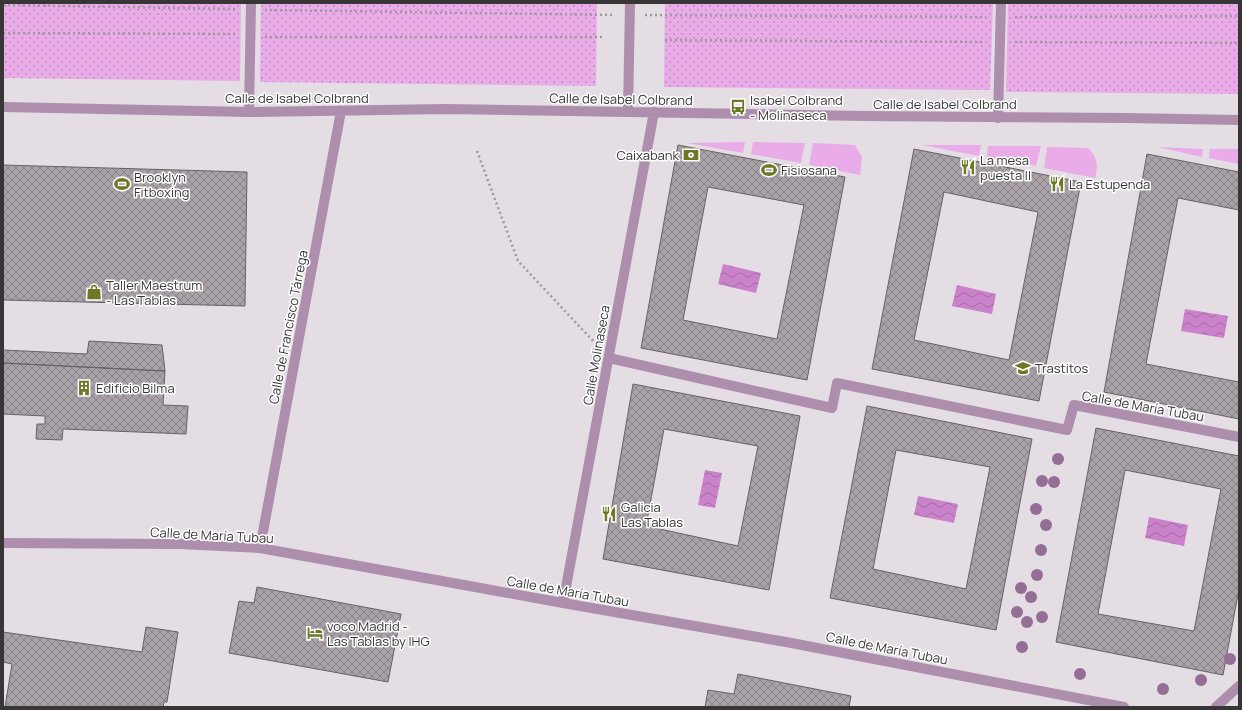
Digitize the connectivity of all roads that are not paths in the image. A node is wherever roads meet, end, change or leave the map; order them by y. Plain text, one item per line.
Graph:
1 (251, 3) edge
2 (630, 3) edge
3 (1001, 3) edge
4 (3, 107) edge
5 (341, 111) junction
6 (249, 112) junction
7 (628, 112) junction
8 (654, 112) junction
9 (998, 118) junction
10 (1239, 120) edge
11 (609, 358) junction
12 (1239, 437) edge
13 (3, 543) edge
14 (260, 548) junction
15 (563, 604) junction
16 (1239, 686) edge
17 (1124, 707) edge
18 (1216, 707) edge

1 - 6 street
2 - 7 street
3 - 9 street
4 - 6 street, Calle de Isabel Colbrand
5 - 6 street, Calle de Isabel Colbrand
5 - 7 street, Calle de Isabel Colbrand
5 - 14 street, Calle de Francisco Tárrega
7 - 8 street, Calle de Isabel Colbrand
8 - 9 street, Calle de Isabel Colbrand
8 - 11 street, Calle Molinaseca
9 - 10 street, Calle de Isabel Colbrand
11 - 12 street, Calle de María Tubau
11 - 15 street, Calle Molinaseca
13 - 14 street, Calle de María Tubau
14 - 15 street, Calle de María Tubau
15 - 17 street, Calle de María Tubau
16 - 18 street

